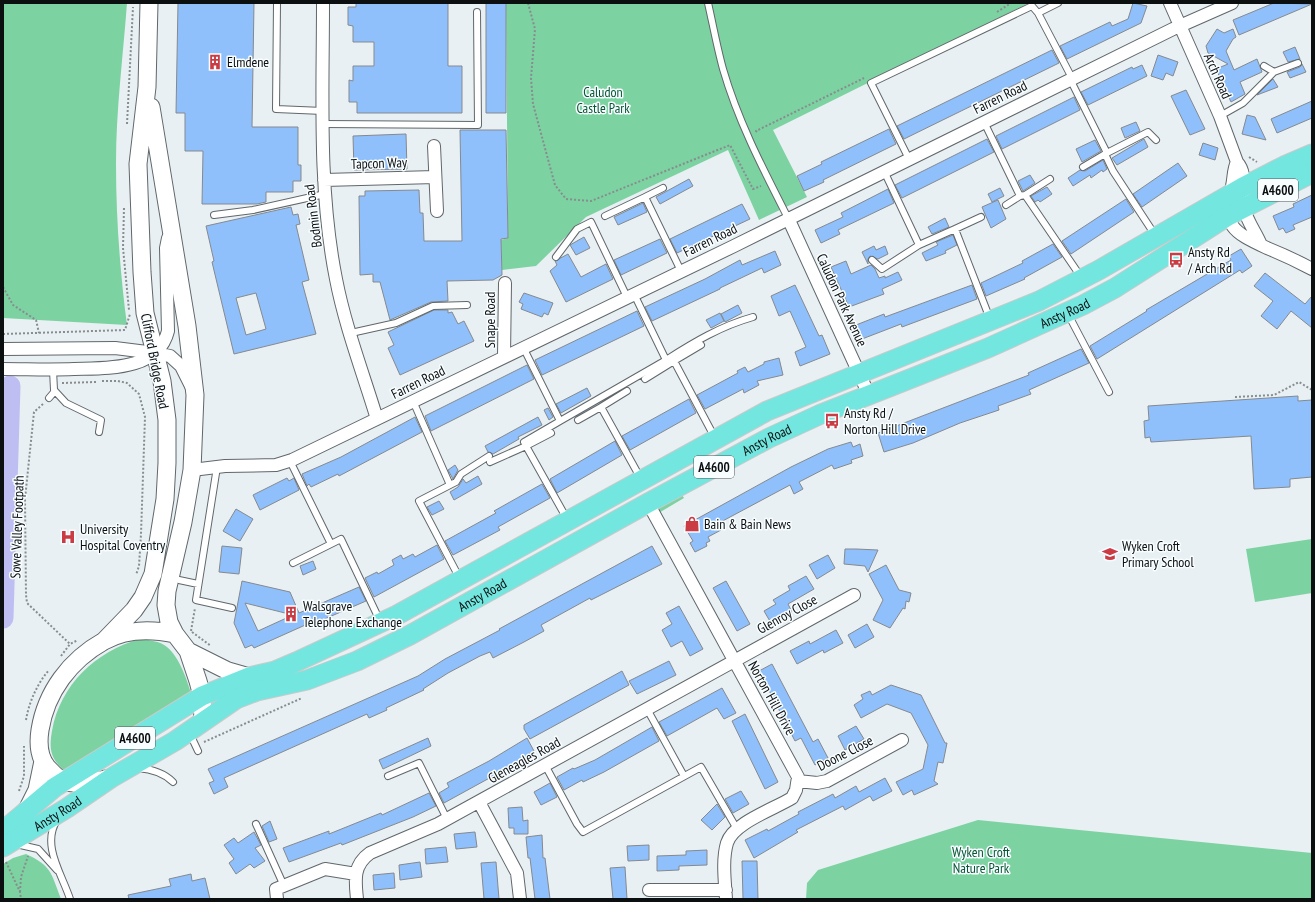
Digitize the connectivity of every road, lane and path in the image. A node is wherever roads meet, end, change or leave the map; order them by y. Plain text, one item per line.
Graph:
1 (149, 3) edge
2 (277, 3) edge
3 (323, 3) edge
4 (528, 3) edge
5 (708, 3) edge
6 (1058, 3) edge
7 (1170, 3) edge
8 (1232, 3) edge
9 (477, 12) dead end
10 (1038, 13) junction
11 (1180, 25) junction
12 (1298, 63) dead end
13 (1264, 66) dead end
14 (1274, 72) junction
15 (1071, 79) junction
16 (147, 87) junction
17 (323, 111) junction
18 (1220, 116) junction
19 (984, 122) junction
20 (323, 124) junction
21 (1156, 140) dead end
22 (434, 146) dead end
23 (1106, 154) junction
24 (1312, 154) edge
25 (909, 159) junction
26 (1237, 162) junction
27 (1083, 167) dead end
28 (884, 171) junction
29 (1312, 173) edge
30 (435, 177) junction
31 (1050, 179) dead end
32 (324, 180) junction
33 (770, 182) junction
34 (663, 188) dead end
35 (1236, 191) junction
36 (325, 194) junction
37 (1023, 195) junction
38 (645, 198) junction
39 (1006, 205) dead end
40 (437, 211) dead end
41 (1236, 212) junction
42 (214, 215) dead end
43 (605, 216) dead end
44 (788, 218) junction
45 (981, 218) dead end
46 (170, 227) junction
47 (955, 230) junction
48 (1156, 236) junction
49 (919, 245) junction
50 (1261, 245) junction
51 (556, 257) dead end
52 (872, 260) dead end
53 (1312, 269) edge
54 (681, 271) junction
55 (1082, 278) junction
56 (505, 283) dead end
57 (3, 287) edge
58 (630, 296) junction
59 (467, 305) dead end
60 (1068, 313) junction
61 (130, 314) dead end
62 (753, 317) dead end
63 (990, 320) junction
64 (38, 333) junction
65 (351, 333) junction
66 (3, 334) edge
67 (701, 345) dead end
68 (523, 347) junction
69 (3, 348) edge
70 (155, 353) junction
71 (504, 356) junction
72 (666, 360) junction
73 (674, 361) junction
74 (3, 369) edge
75 (53, 370) junction
76 (859, 373) junction
77 (645, 379) dead end
78 (53, 383) junction
79 (1312, 390) edge
80 (55, 391) junction
81 (627, 391) dead end
82 (1109, 392) dead end
83 (195, 395) junction
84 (868, 395) junction
85 (1235, 397) dead end
86 (49, 398) joint
87 (413, 401) junction
88 (602, 407) junction
89 (377, 419) junction
90 (578, 420) dead end
91 (560, 421) junction
92 (99, 432) dead end
93 (551, 433) dead end
94 (716, 439) junction
95 (525, 444) junction
96 (290, 460) junction
97 (217, 467) junction
98 (192, 470) junction
99 (642, 480) junction
100 (450, 485) junction
101 (648, 503) junction
102 (568, 521) junction
103 (543, 535) junction
104 (331, 544) junction
105 (293, 562) dead end
106 (135, 578) dead end
107 (179, 580) dead end
108 (460, 581) junction
109 (198, 584) junction
110 (854, 595) dead end
111 (196, 600) junction
112 (232, 608) dead end
113 (381, 623) junction
114 (175, 634) junction
115 (83, 637) dead end
116 (104, 641) junction
117 (216, 649) dead end
118 (188, 651) junction
119 (734, 661) junction
120 (253, 676) junction
121 (202, 696) junction
122 (303, 697) dead end
123 (647, 709) junction
124 (197, 738) junction
125 (902, 740) dead end
126 (42, 761) junction
127 (545, 765) junction
128 (119, 774) junction
129 (388, 776) dead end
130 (684, 776) junction
131 (798, 781) junction
132 (64, 782) junction
133 (173, 782) dead end
134 (479, 802) junction
135 (67, 808) junction
136 (27, 810) junction
137 (447, 819) junction
138 (256, 824) dead end
139 (737, 829) junction
140 (4, 847) edge
141 (30, 851) dead end
142 (60, 873) junction
143 (356, 874) junction
144 (284, 886) junction
145 (649, 890) dead end
146 (20, 892) junction
147 (726, 895) edge
148 (21, 899) edge
149 (70, 899) edge
150 (277, 899) edge
151 (357, 899) edge
152 (520, 899) edge

1 - 16 main road, Clifford Bridge Road
2 - 17 lane
3 - 17 street, Bodmin Road
4 - 33 path
5 - 33 lane
6 - 10 lane
7 - 11 street, Arch Road
8 - 11 street, Farren Road
9 - 20 lane
10 - 15 lane
10 - 25 lane
11 - 15 street, Farren Road
11 - 18 street, Arch Road
12 - 14 lane
13 - 14 lane
14 - 18 lane
15 - 19 street, Farren Road
15 - 23 lane
16 - 46 main road, Clifford Bridge Road
16 - 70 main road, Clifford Bridge Road
17 - 20 street, Bodmin Road
18 - 26 street, Arch Road
19 - 25 street, Farren Road
19 - 37 lane
20 - 32 street, Bodmin Road
21 - 23 lane
22 - 30 street
23 - 27 lane
23 - 48 lane
24 - 35 highway, Ansty Road / A4600
25 - 28 street, Farren Road
26 - 35 street
26 - 35 street
28 - 44 street, Farren Road
28 - 49 lane
29 - 41 highway, Ansty Road / A4600
30 - 32 street, Tapcon Way
30 - 40 street
31 - 37 lane
32 - 36 street, Bodmin Road
33 - 44 lane
34 - 38 lane
35 - 41 street
35 - 41 street
35 - 48 highway, Ansty Road / A4600
36 - 42 lane
36 - 65 street, Bodmin Road
37 - 39 lane
37 - 55 lane
38 - 43 lane
38 - 54 lane
41 - 50 street
41 - 50 street
41 - 60 highway, Ansty Road / A4600
44 - 54 street, Farren Road
44 - 76 street, Caludon Park Avenue
45 - 47 lane
46 - 70 street
46 - 83 main road, Clifford Bridge Road
47 - 49 lane
47 - 63 lane
48 - 55 highway, Ansty Road / A4600
49 - 52 lane
50 - 53 street
51 - 58 lane
54 - 58 street, Farren Road
55 - 63 highway, Ansty Road / A4600
56 - 71 street, Snape Road
57 - 64 path
58 - 68 street, Farren Road
58 - 72 lane
59 - 65 lane
60 - 82 lane
60 - 84 highway, Ansty Road / A4600
61 - 64 path
62 - 72 lane
63 - 76 highway, Ansty Road / A4600
64 - 66 path
65 - 89 street, Bodmin Road
67 - 73 lane
68 - 71 street, Farren Road
68 - 91 lane
69 - 70 street
70 - 75 street
70 - 83 street
70 - 116 main road, Clifford Bridge Road
71 - 87 street, Farren Road
72 - 91 lane
73 - 77 lane
73 - 94 lane
74 - 75 street
75 - 78 lane
76 - 84 street, Caludon Park Avenue
76 - 94 highway, Ansty Road / A4600
78 - 80 lane
78 - 106 path
79 - 85 path
80 - 86 lane
80 - 92 lane
81 - 88 lane
83 - 98 main road, Clifford Bridge Road
84 - 101 highway, Ansty Road / A4600
86 - 115 path, Sowe Valley Footpath
87 - 89 street, Farren Road
87 - 100 lane
88 - 90 lane
88 - 99 lane
89 - 96 street, Farren Road
91 - 95 lane
93 - 95 lane
94 - 99 highway, Ansty Road / A4600
95 - 100 lane
95 - 102 lane
96 - 97 street, Farren Road
96 - 104 lane
97 - 98 street, Farren Road
97 - 109 lane
98 - 114 main road, Clifford Bridge Road
99 - 102 highway, Ansty Road / A4600
100 - 108 lane
101 - 103 highway
101 - 119 street, Norton Hill Drive
101 - 124 highway, Ansty Road / A4600
102 - 103 highway, Ansty Road / A4600
103 - 108 highway, Ansty Road / A4600
104 - 105 lane
104 - 113 lane
107 - 109 lane
108 - 113 highway, Ansty Road / A4600
109 - 111 lane
110 - 119 street, Glenroy Close
111 - 112 lane
111 - 117 path
113 - 120 highway, Ansty Road / A4600
114 - 116 main road
114 - 118 main road, Clifford Bridge Road
116 - 126 main road, Ansty Road
118 - 120 main road
118 - 121 main road
119 - 123 street, Gleneagles Road
119 - 131 street, Norton Hill Drive
120 - 121 highway, A4600
121 - 124 main road
121 - 132 highway, A4600
122 - 124 path
123 - 127 street, Gleneagles Road
123 - 130 lane
124 - 128 highway, A4600
125 - 131 street, Doone Close
126 - 132 main road
126 - 136 main road, Ansty Road
127 - 130 lane
127 - 134 street, Gleneagles Road
128 - 132 main road
128 - 133 lane
128 - 135 highway, Ansty Road / A4600
129 - 137 lane
130 - 139 lane
131 - 139 street
132 - 136 highway, A4600
134 - 137 street, Gleneagles Road
134 - 152 street
135 - 140 highway, Ansty Road / A4600
135 - 142 lane
136 - 140 highway, Ansty Road / A4600
137 - 143 street, Gleneagles Road
138 - 144 lane
139 - 147 street
140 - 142 lane
140 - 146 path
141 - 146 path
142 - 149 lane
143 - 144 street
143 - 151 street
144 - 150 street
145 - 147 street
146 - 148 path

